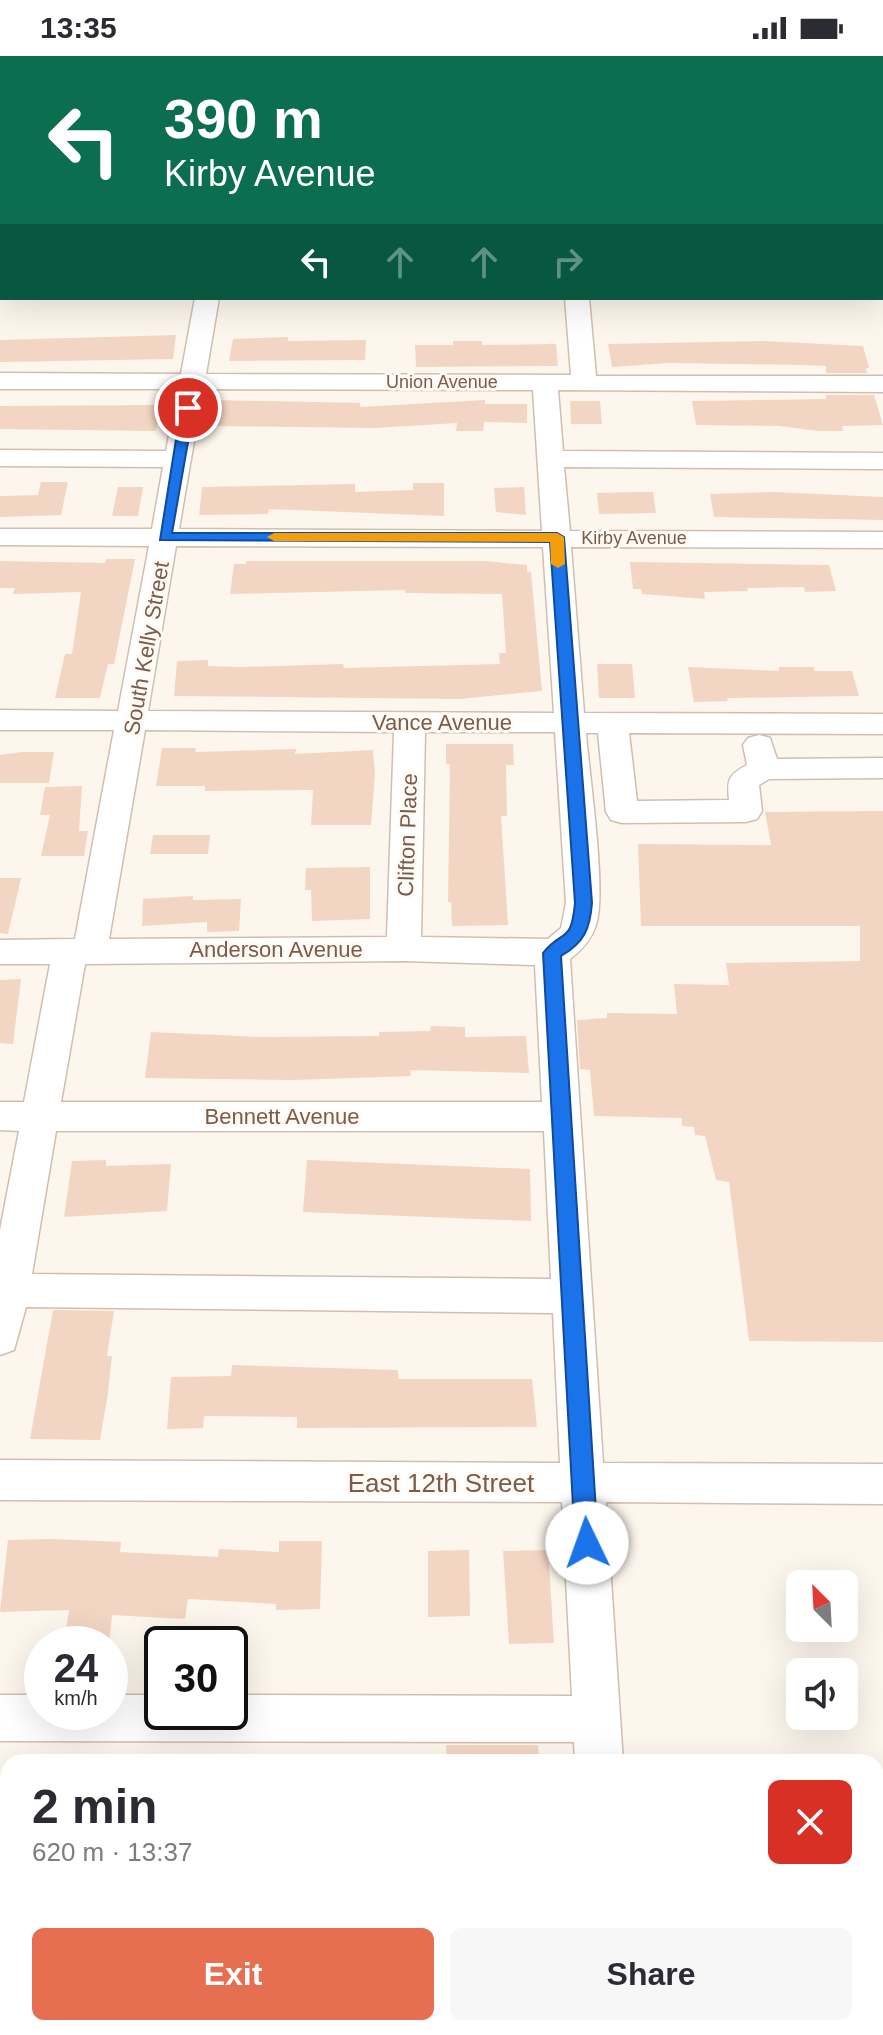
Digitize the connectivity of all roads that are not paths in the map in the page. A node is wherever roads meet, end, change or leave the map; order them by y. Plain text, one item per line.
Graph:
1 (207, 300) edge
2 (577, 300) edge
3 (0, 381) edge
4 (192, 381) junction
5 (545, 382) junction
6 (584, 382) junction
7 (883, 384) edge
8 (0, 458) edge
9 (551, 459) junction
10 (178, 460) junction
11 (883, 461) edge
12 (0, 537) edge
13 (165, 537) junction
14 (557, 537) junction
15 (883, 540) edge
16 (0, 720) edge
17 (134, 721) junction
18 (410, 721) junction
19 (569, 723) junction
20 (612, 723) junction
21 (756, 724) junction
22 (883, 724) edge
23 (883, 768) edge
24 (763, 769) junction
25 (404, 949) junction
26 (80, 951) junction
27 (0, 952) edge
28 (552, 953) junction
29 (41, 1115) junction
30 (0, 1116) edge
31 (563, 1117) junction
32 (4, 1290) edge
33 (573, 1296) junction
34 (0, 1338) edge
35 (0, 1480) edge
36 (583, 1484) junction
37 (883, 1484) edge
38 (0, 1718) edge
39 (598, 1740) edge

1 - 4 street, South Kelly Street
2 - 6 street
3 - 4 street, Union Avenue
4 - 5 street, Union Avenue
4 - 10 street, South Kelly Street
5 - 6 street, Union Avenue
5 - 9 street
6 - 7 street, Union Avenue
8 - 10 street
9 - 11 street
9 - 14 street
10 - 13 street, South Kelly Street
12 - 13 street, Kirby Avenue
13 - 14 street, Kirby Avenue
13 - 17 street, South Kelly Street
14 - 15 street, Kirby Avenue
14 - 19 street
16 - 17 street, Vance Avenue
17 - 18 street, Vance Avenue
17 - 26 street, South Kelly Street
18 - 19 street, Vance Avenue
18 - 25 street, Clifton Place
19 - 20 street, Vance Avenue
19 - 28 street
20 - 21 street, Vance Avenue
20 - 24 street
21 - 22 street, Vance Avenue
21 - 24 street
23 - 24 street
25 - 26 street, Anderson Avenue
25 - 28 street, Anderson Avenue
26 - 27 street, Anderson Avenue
26 - 29 street, South Kelly Street
28 - 31 street
29 - 30 street, Bennett Avenue
29 - 31 street, Bennett Avenue
29 - 32 street, South Kelly Street
31 - 33 street
32 - 33 street
32 - 34 street, South Kelly Street
33 - 36 street
35 - 36 street, East 12th Street
36 - 37 street, East 12th Street
36 - 39 street
38 - 39 street

